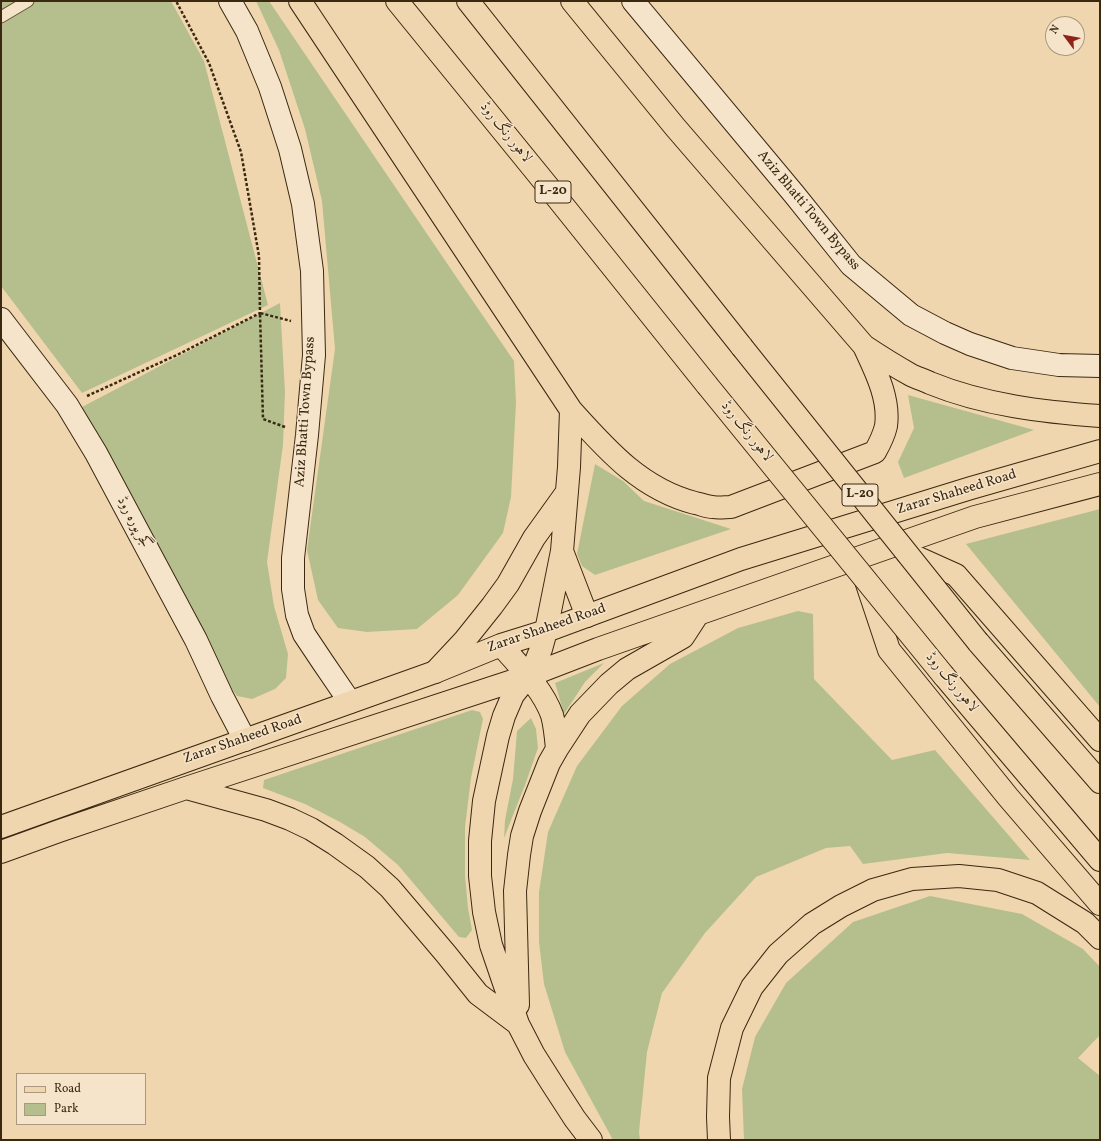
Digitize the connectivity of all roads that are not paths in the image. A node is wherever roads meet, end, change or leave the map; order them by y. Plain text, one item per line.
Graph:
1 (28, 1) edge
2 (230, 1) edge
3 (300, 1) edge
4 (397, 1) edge
5 (468, 1) edge
6 (572, 1) edge
7 (633, 1) edge
8 (1, 17) edge
9 (1, 319) edge
10 (864, 346) junction
11 (1100, 366) edge
12 (571, 410) junction
13 (1100, 416) edge
14 (1100, 451) edge
15 (1100, 484) edge
16 (567, 492) junction
17 (562, 551) junction
18 (907, 553) junction
19 (866, 580) junction
20 (698, 614) junction
21 (587, 616) junction
22 (546, 631) junction
23 (500, 645) junction
24 (598, 649) junction
25 (435, 672) junction
26 (528, 676) junction
27 (350, 702) junction
28 (245, 740) junction
29 (1100, 740) edge
30 (557, 749) junction
31 (1100, 782) edge
32 (186, 788) junction
33 (1, 826) edge
34 (1, 852) edge
35 (1100, 860) edge
36 (1100, 904) edge
37 (1100, 938) edge
38 (518, 1024) junction
39 (591, 1140) edge
40 (719, 1140) edge

1 - 8 lane
2 - 27 street, Aziz Bhatti Town Bypass
3 - 12 main road
4 - 19 main road, لاہور رنگ روڈ / L-20, bridge
5 - 18 main road, L-20, bridge
6 - 10 main road
7 - 11 street, Aziz Bhatti Town Bypass
9 - 28 street, گجر پورہ روڈ
10 - 12 main road
10 - 13 main road
12 - 16 main road
14 - 21 main road, Zarar Shaheed Road
15 - 20 main road, Zarar Shaheed Road
16 - 17 main road
16 - 25 main road
17 - 21 main road
17 - 22 main road
18 - 29 main road
18 - 31 main road, L-20, bridge
19 - 35 main road, لاہور رنگ روڈ / L-20, bridge
19 - 36 main road
20 - 24 main road, Zarar Shaheed Road
20 - 30 main road
21 - 22 main road, Zarar Shaheed Road
21 - 24 main road
22 - 23 main road, Zarar Shaheed Road
22 - 26 main road
23 - 25 main road, Zarar Shaheed Road
23 - 26 main road
24 - 26 main road, Zarar Shaheed Road
25 - 27 main road, Zarar Shaheed Road
26 - 30 main road
26 - 32 main road, Zarar Shaheed Road
26 - 38 main road
27 - 28 main road, Zarar Shaheed Road
28 - 33 main road, Zarar Shaheed Road
30 - 38 main road
32 - 34 main road, Zarar Shaheed Road
32 - 38 main road
37 - 40 main road
38 - 39 main road

